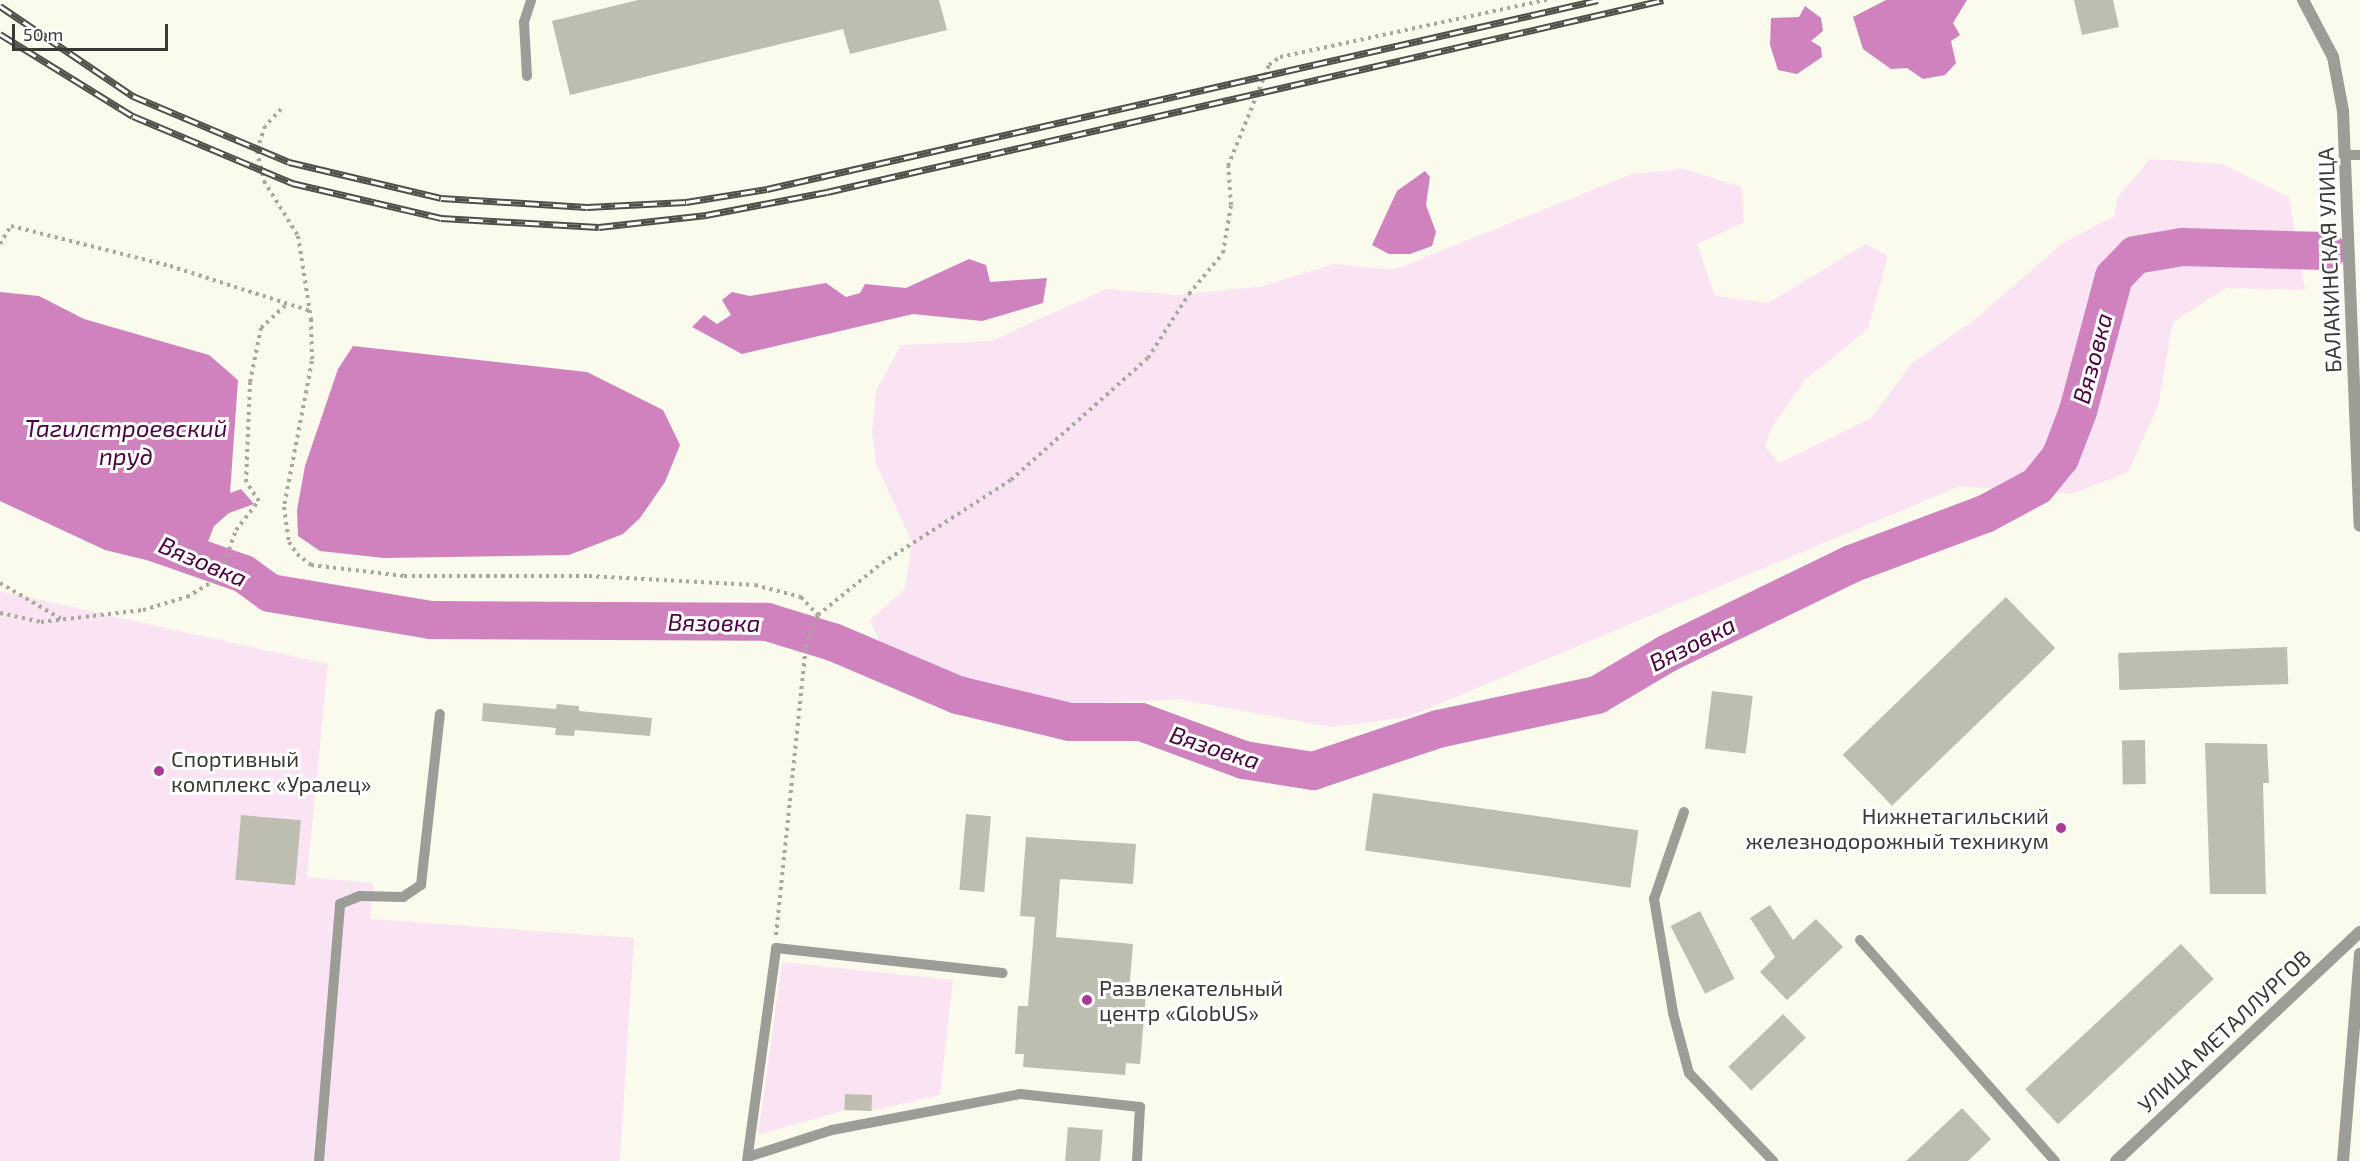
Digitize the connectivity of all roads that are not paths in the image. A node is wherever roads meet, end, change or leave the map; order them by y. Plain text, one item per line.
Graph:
1 (531, 0) edge
2 (2303, 0) edge
3 (527, 76) dead end
4 (2346, 155) junction
5 (2360, 155) edge
6 (2360, 526) edge
7 (440, 714) dead end
8 (1683, 812) dead end
9 (2360, 932) edge
10 (1860, 940) dead end
11 (2360, 954) edge
12 (1003, 973) dead end
13 (748, 1159) edge
14 (319, 1161) edge
15 (1137, 1161) edge
16 (1773, 1161) edge
17 (2055, 1161) edge
18 (2116, 1161) edge
19 (2343, 1161) edge

1 - 3 lane
2 - 4 street, БАЛАКИНСКАЯ УЛИЦА
4 - 5 lane
4 - 6 street, БАЛАКИНСКАЯ УЛИЦА
7 - 14 lane
8 - 16 lane
9 - 18 street, УЛИЦА МЕТАЛЛУРГОВ
10 - 17 lane
11 - 19 street
12 - 13 lane
13 - 15 lane

